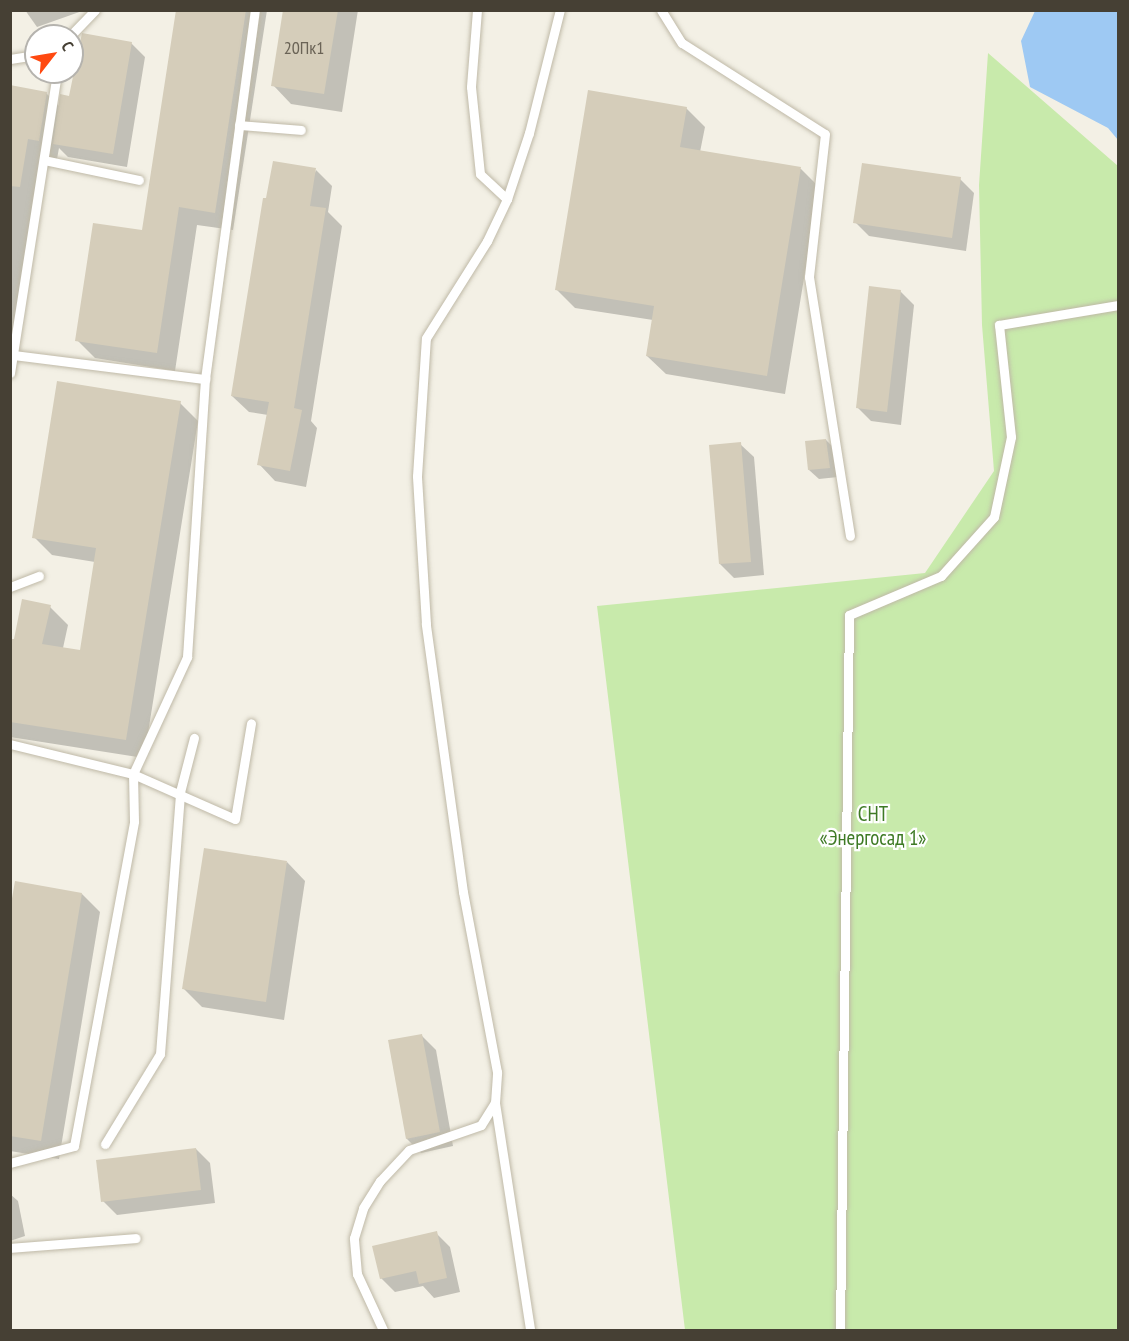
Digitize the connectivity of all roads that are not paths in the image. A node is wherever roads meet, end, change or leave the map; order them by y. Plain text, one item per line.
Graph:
1 (95, 10) edge
2 (255, 10) edge
3 (477, 10) edge
4 (560, 10) edge
5 (661, 10) edge
6 (82, 24) edge
7 (55, 84) edge
8 (239, 125) junction
9 (301, 130) dead end
10 (44, 160) junction
11 (139, 180) dead end
12 (507, 199) junction
13 (1119, 305) edge
14 (14, 355) junction
15 (10, 373) edge
16 (205, 379) junction
17 (850, 536) dead end
18 (39, 576) dead end
19 (10, 587) edge
20 (251, 723) dead end
21 (194, 738) dead end
22 (10, 744) edge
23 (134, 774) junction
24 (180, 792) junction
25 (495, 1103) junction
26 (105, 1144) dead end
27 (10, 1163) edge
28 (136, 1238) dead end
29 (10, 1248) edge
30 (383, 1330) edge
31 (530, 1330) edge
32 (840, 1330) edge

1 - 6 lane
2 - 8 lane
3 - 12 lane
4 - 12 lane
5 - 17 lane
7 - 10 lane
8 - 9 lane
8 - 16 lane
10 - 11 lane
10 - 14 lane
12 - 25 lane
13 - 32 lane
14 - 15 lane
14 - 16 lane
16 - 23 lane
18 - 19 lane
20 - 24 lane
21 - 24 lane
22 - 23 lane
23 - 24 lane
23 - 27 lane
24 - 26 lane
25 - 30 lane
25 - 31 lane
28 - 29 lane

